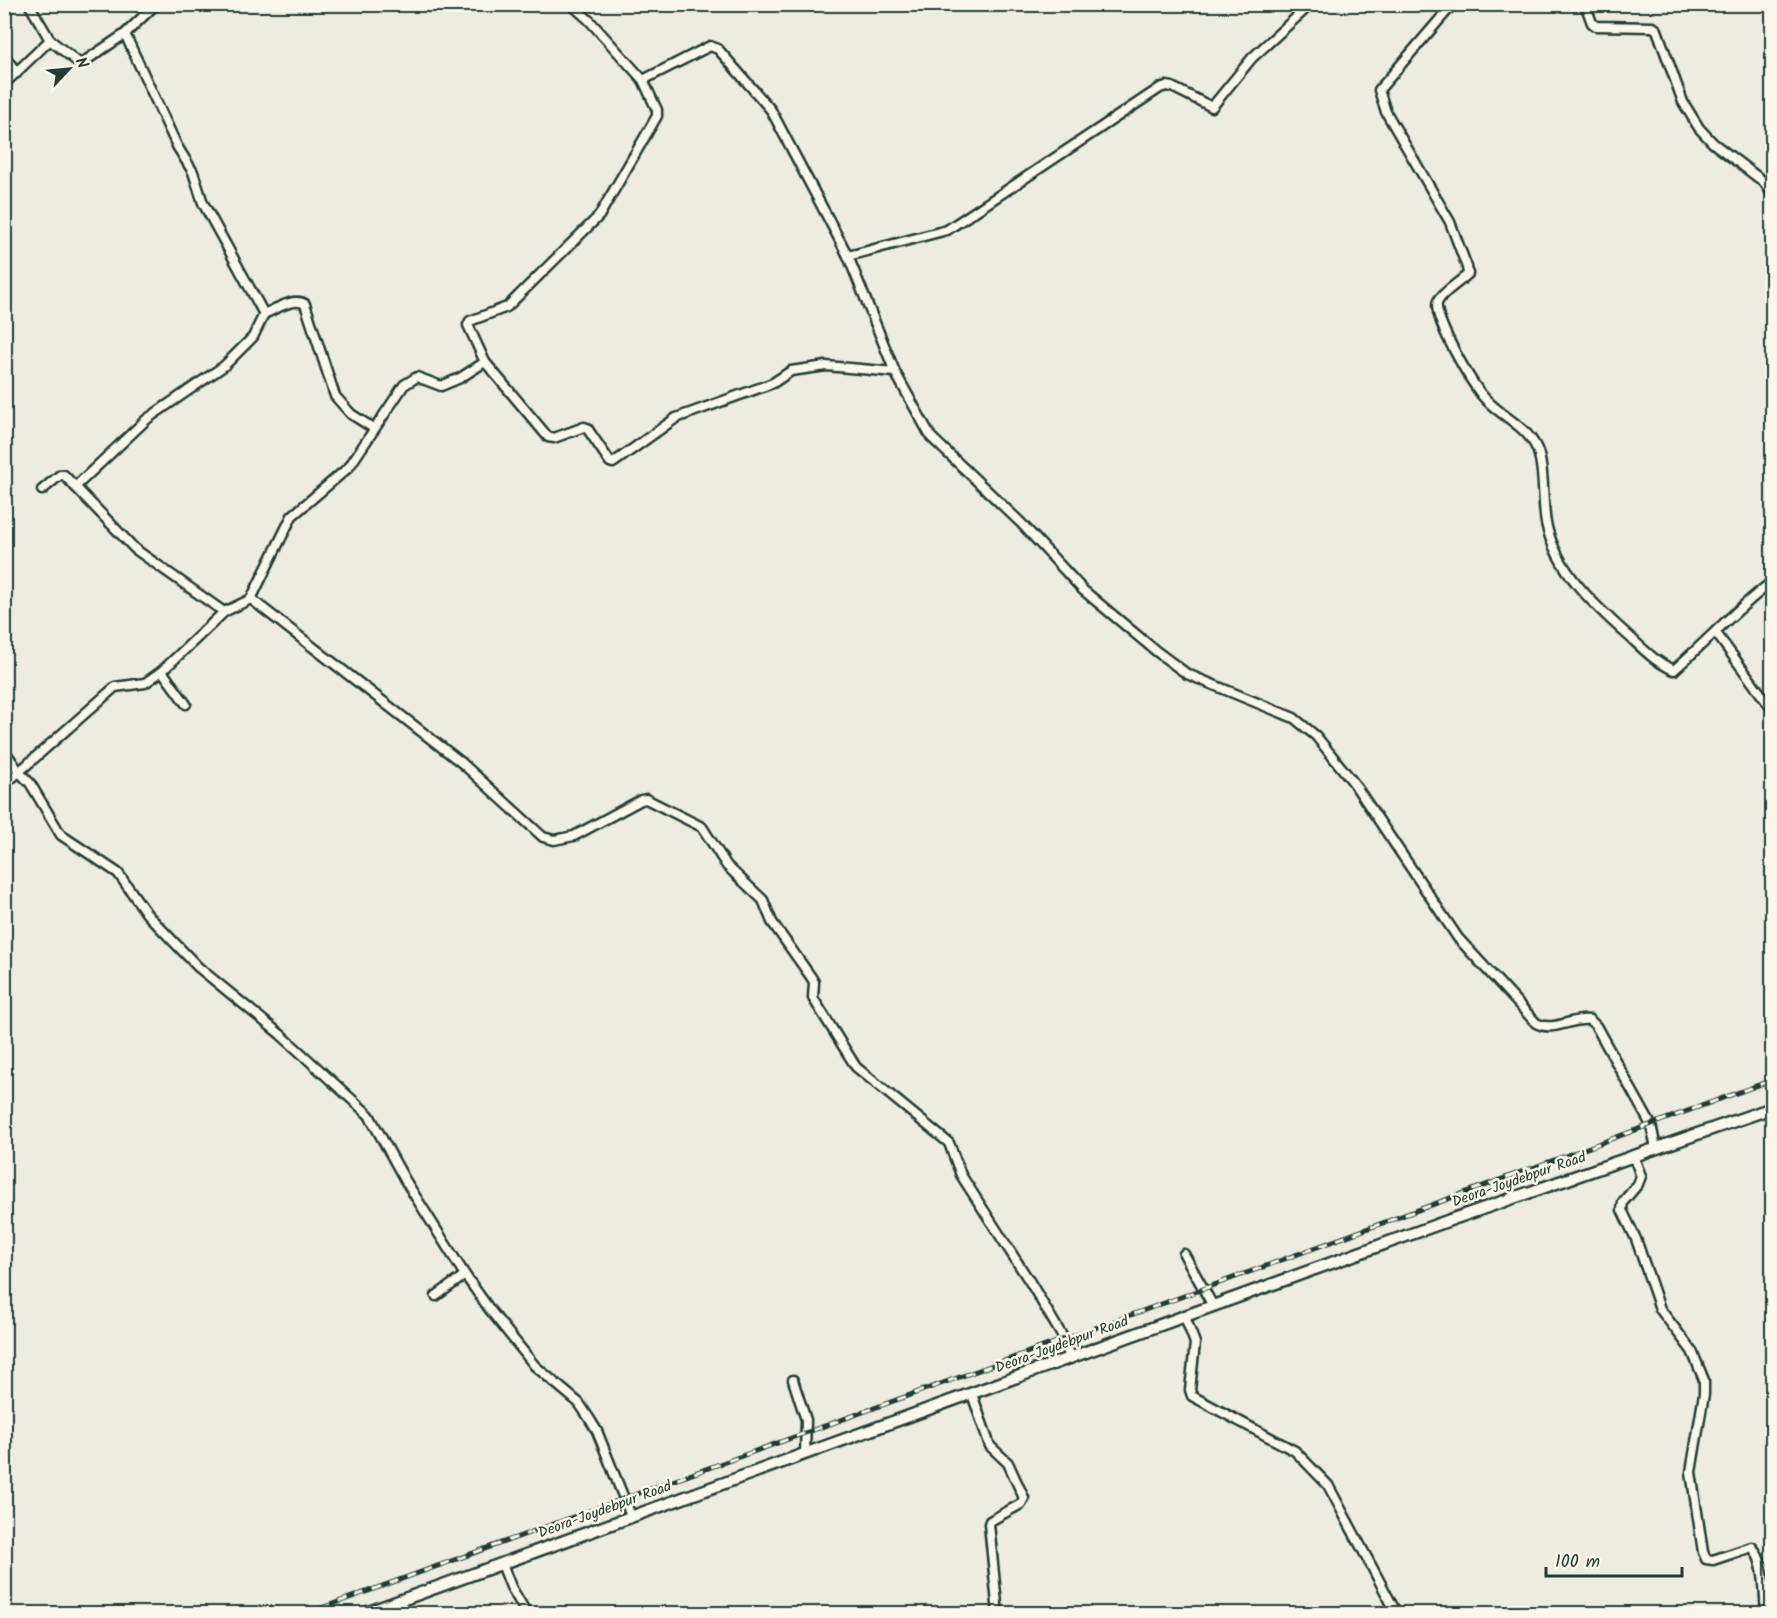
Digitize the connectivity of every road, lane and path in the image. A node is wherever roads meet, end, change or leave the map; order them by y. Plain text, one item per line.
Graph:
1 (28, 4) edge
2 (156, 4) edge
3 (571, 4) edge
4 (1311, 4) edge
5 (1453, 4) edge
6 (1586, 4) edge
7 (125, 33) junction
8 (50, 40) junction
9 (4, 55) edge
10 (17, 73) junction
11 (643, 80) junction
12 (4, 84) edge
13 (1773, 194) edge
14 (848, 256) junction
15 (264, 314) junction
16 (485, 362) junction
17 (895, 372) junction
18 (373, 428) junction
19 (76, 486) junction
20 (42, 490) dead end
21 (1773, 582) edge
22 (251, 599) junction
23 (224, 612) junction
24 (1716, 633) junction
25 (162, 671) junction
26 (186, 704) dead end
27 (1773, 708) edge
28 (4, 750) edge
29 (20, 773) junction
30 (4, 785) edge
31 (1773, 1108) edge
32 (1656, 1148) junction
33 (1633, 1155) junction
34 (1184, 1254) dead end
35 (465, 1275) junction
36 (436, 1296) dead end
37 (1213, 1306) junction
38 (1185, 1317) junction
39 (1070, 1359) junction
40 (793, 1380) dead end
41 (972, 1394) junction
42 (805, 1454) junction
43 (632, 1516) junction
44 (502, 1564) junction
45 (363, 1614) edge
46 (527, 1614) edge
47 (998, 1614) edge
48 (1397, 1614) edge
49 (1767, 1614) edge

1 - 8 street
2 - 7 street
3 - 11 street
4 - 14 street
5 - 24 street
6 - 13 street
7 - 8 street
7 - 15 street
8 - 10 street
9 - 10 street
10 - 12 street
11 - 14 street
11 - 16 street
14 - 17 street
15 - 18 street
15 - 19 street
16 - 17 street
16 - 18 street
17 - 32 street
18 - 22 street
19 - 20 street
19 - 23 street
21 - 24 street
22 - 23 street
22 - 39 street
23 - 25 street
24 - 27 street
25 - 26 street
25 - 29 street
28 - 29 street
29 - 30 street
29 - 35 street
31 - 32 street, Deora-Joydebpur Road
32 - 33 street, Deora-Joydebpur Road
33 - 37 street, Deora-Joydebpur Road
33 - 49 street
34 - 37 street
35 - 36 street
35 - 43 street
37 - 38 street, Deora-Joydebpur Road
38 - 39 street, Deora-Joydebpur Road
38 - 48 street
39 - 41 street, Deora-Joydebpur Road
40 - 42 street
41 - 42 street, Deora-Joydebpur Road
41 - 47 street
42 - 43 street, Deora-Joydebpur Road
43 - 44 street, Deora-Joydebpur Road
44 - 45 street, Deora-Joydebpur Road
44 - 46 street

